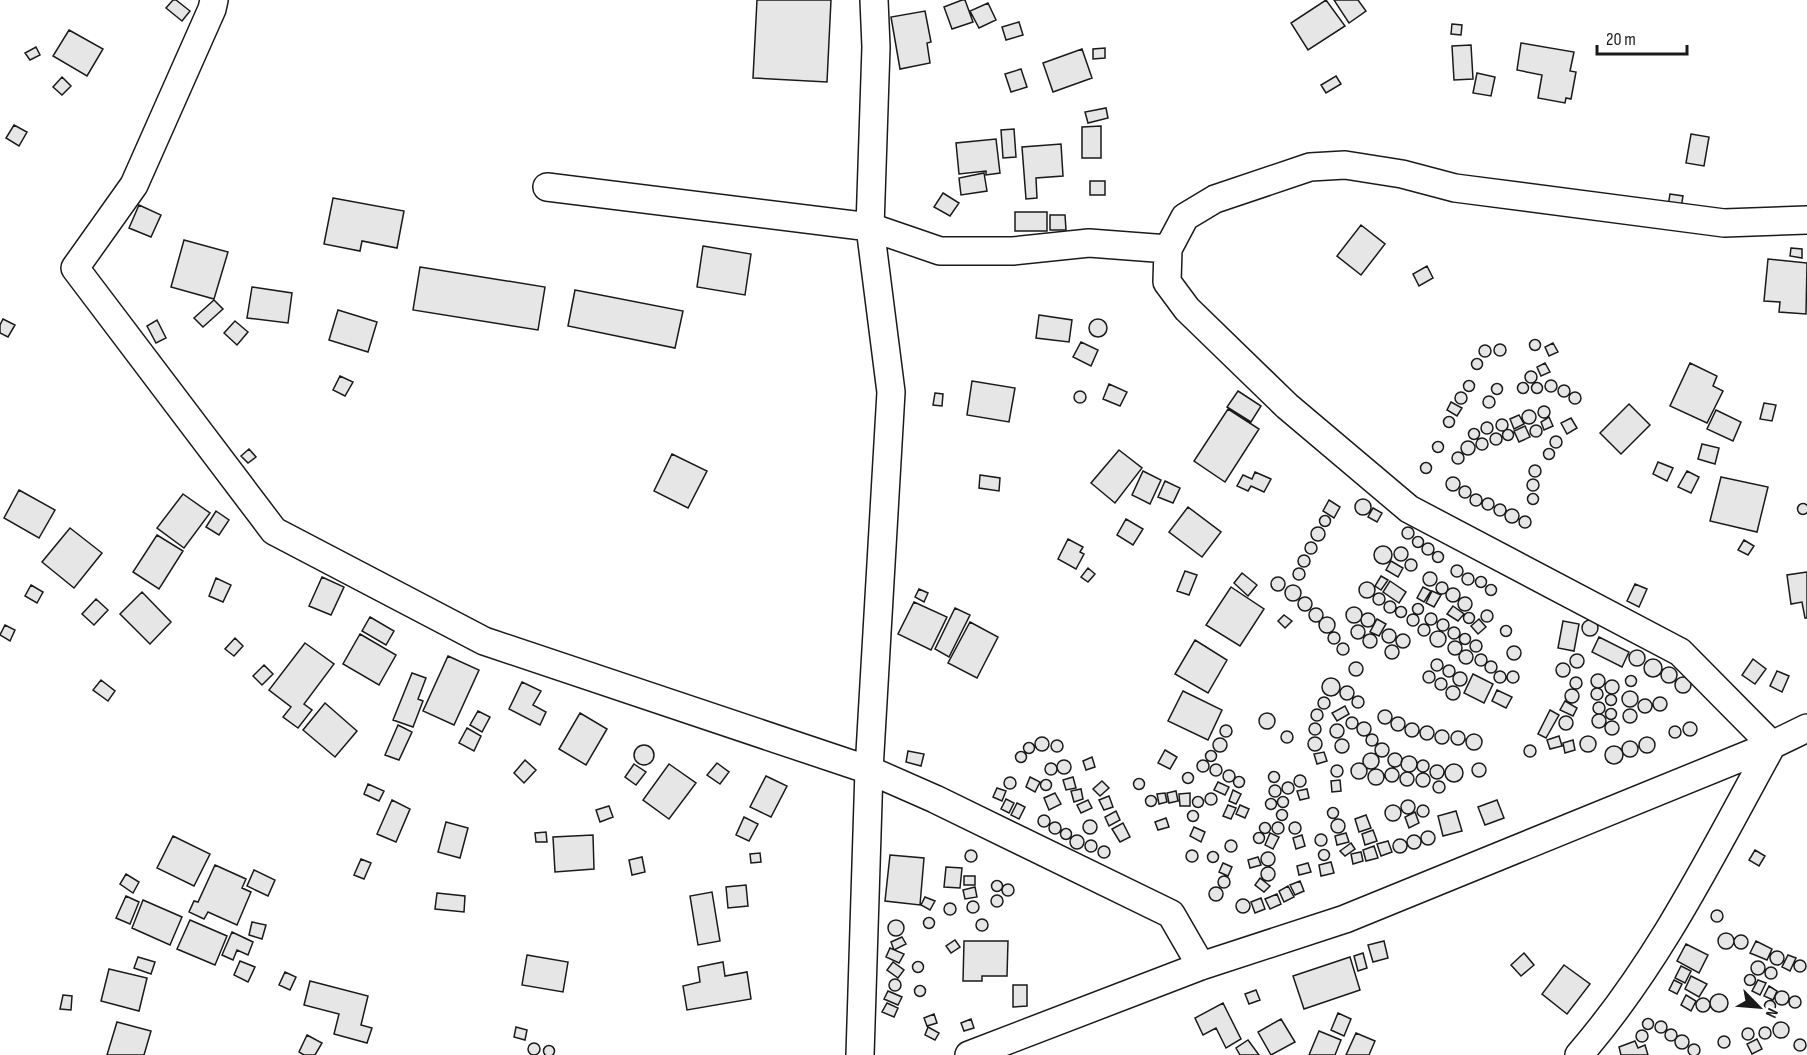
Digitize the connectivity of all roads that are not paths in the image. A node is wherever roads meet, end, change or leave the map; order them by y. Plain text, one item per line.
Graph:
1 (214, 0) edge
2 (874, 0) edge
3 (547, 188) dead end
4 (1807, 220) edge
5 (870, 227) junction
6 (1168, 249) junction
7 (1807, 728) edge
8 (1772, 745) junction
9 (869, 770) junction
10 (1202, 966) junction
11 (860, 1055) edge
12 (969, 1055) edge
13 (1579, 1055) edge

1 - 9 street
2 - 5 street
3 - 5 street
4 - 6 street
5 - 6 street
5 - 9 street
6 - 8 street
7 - 8 street
8 - 10 street
8 - 13 street
9 - 10 street
9 - 11 street
10 - 12 street

